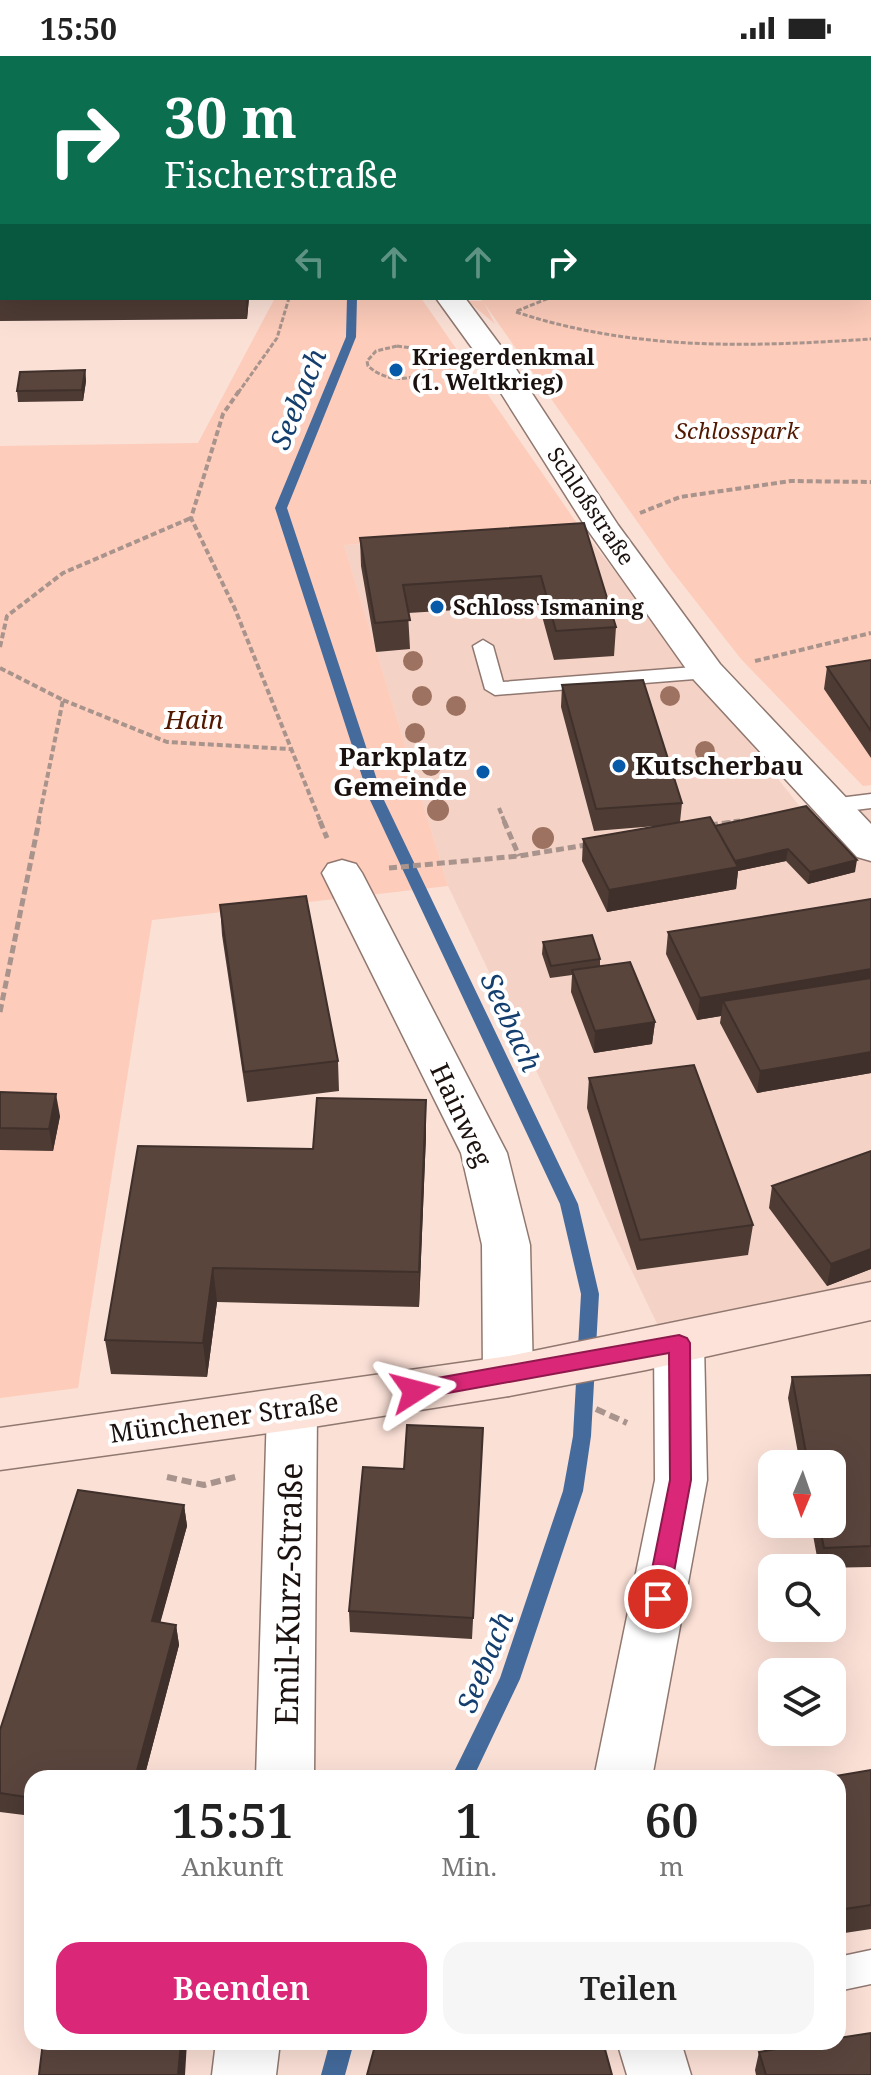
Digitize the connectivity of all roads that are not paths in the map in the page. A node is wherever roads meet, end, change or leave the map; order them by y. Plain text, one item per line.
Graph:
1 (451, 300) edge
2 (483, 646) dead end
3 (707, 672) junction
4 (871, 801) edge
5 (831, 806) junction
6 (871, 848) edge
7 (342, 873) road end
8 (871, 1301) edge
9 (679, 1343) junction
10 (527, 1373) junction
11 (292, 1410) junction
12 (0, 1449) edge
13 (285, 1770) edge
14 (625, 1770) edge
15 (871, 1967) edge
16 (846, 1972) edge
17 (247, 2050) edge
18 (651, 2050) edge
19 (244, 2075) edge
20 (659, 2075) edge

1 - 3 street, Schloßstraße
2 - 3 lane
3 - 5 street, Schloßstraße
4 - 5 lane
5 - 6 street, Schloßstraße
7 - 10 street, Hainweg
8 - 9 main road, Münchener Straße
9 - 10 main road, Münchener Straße
9 - 14 street
10 - 11 main road, Münchener Straße
11 - 12 main road, Münchener Straße
11 - 13 street, Emil-Kurz-Straße
15 - 16 lane
17 - 19 street
18 - 20 street

